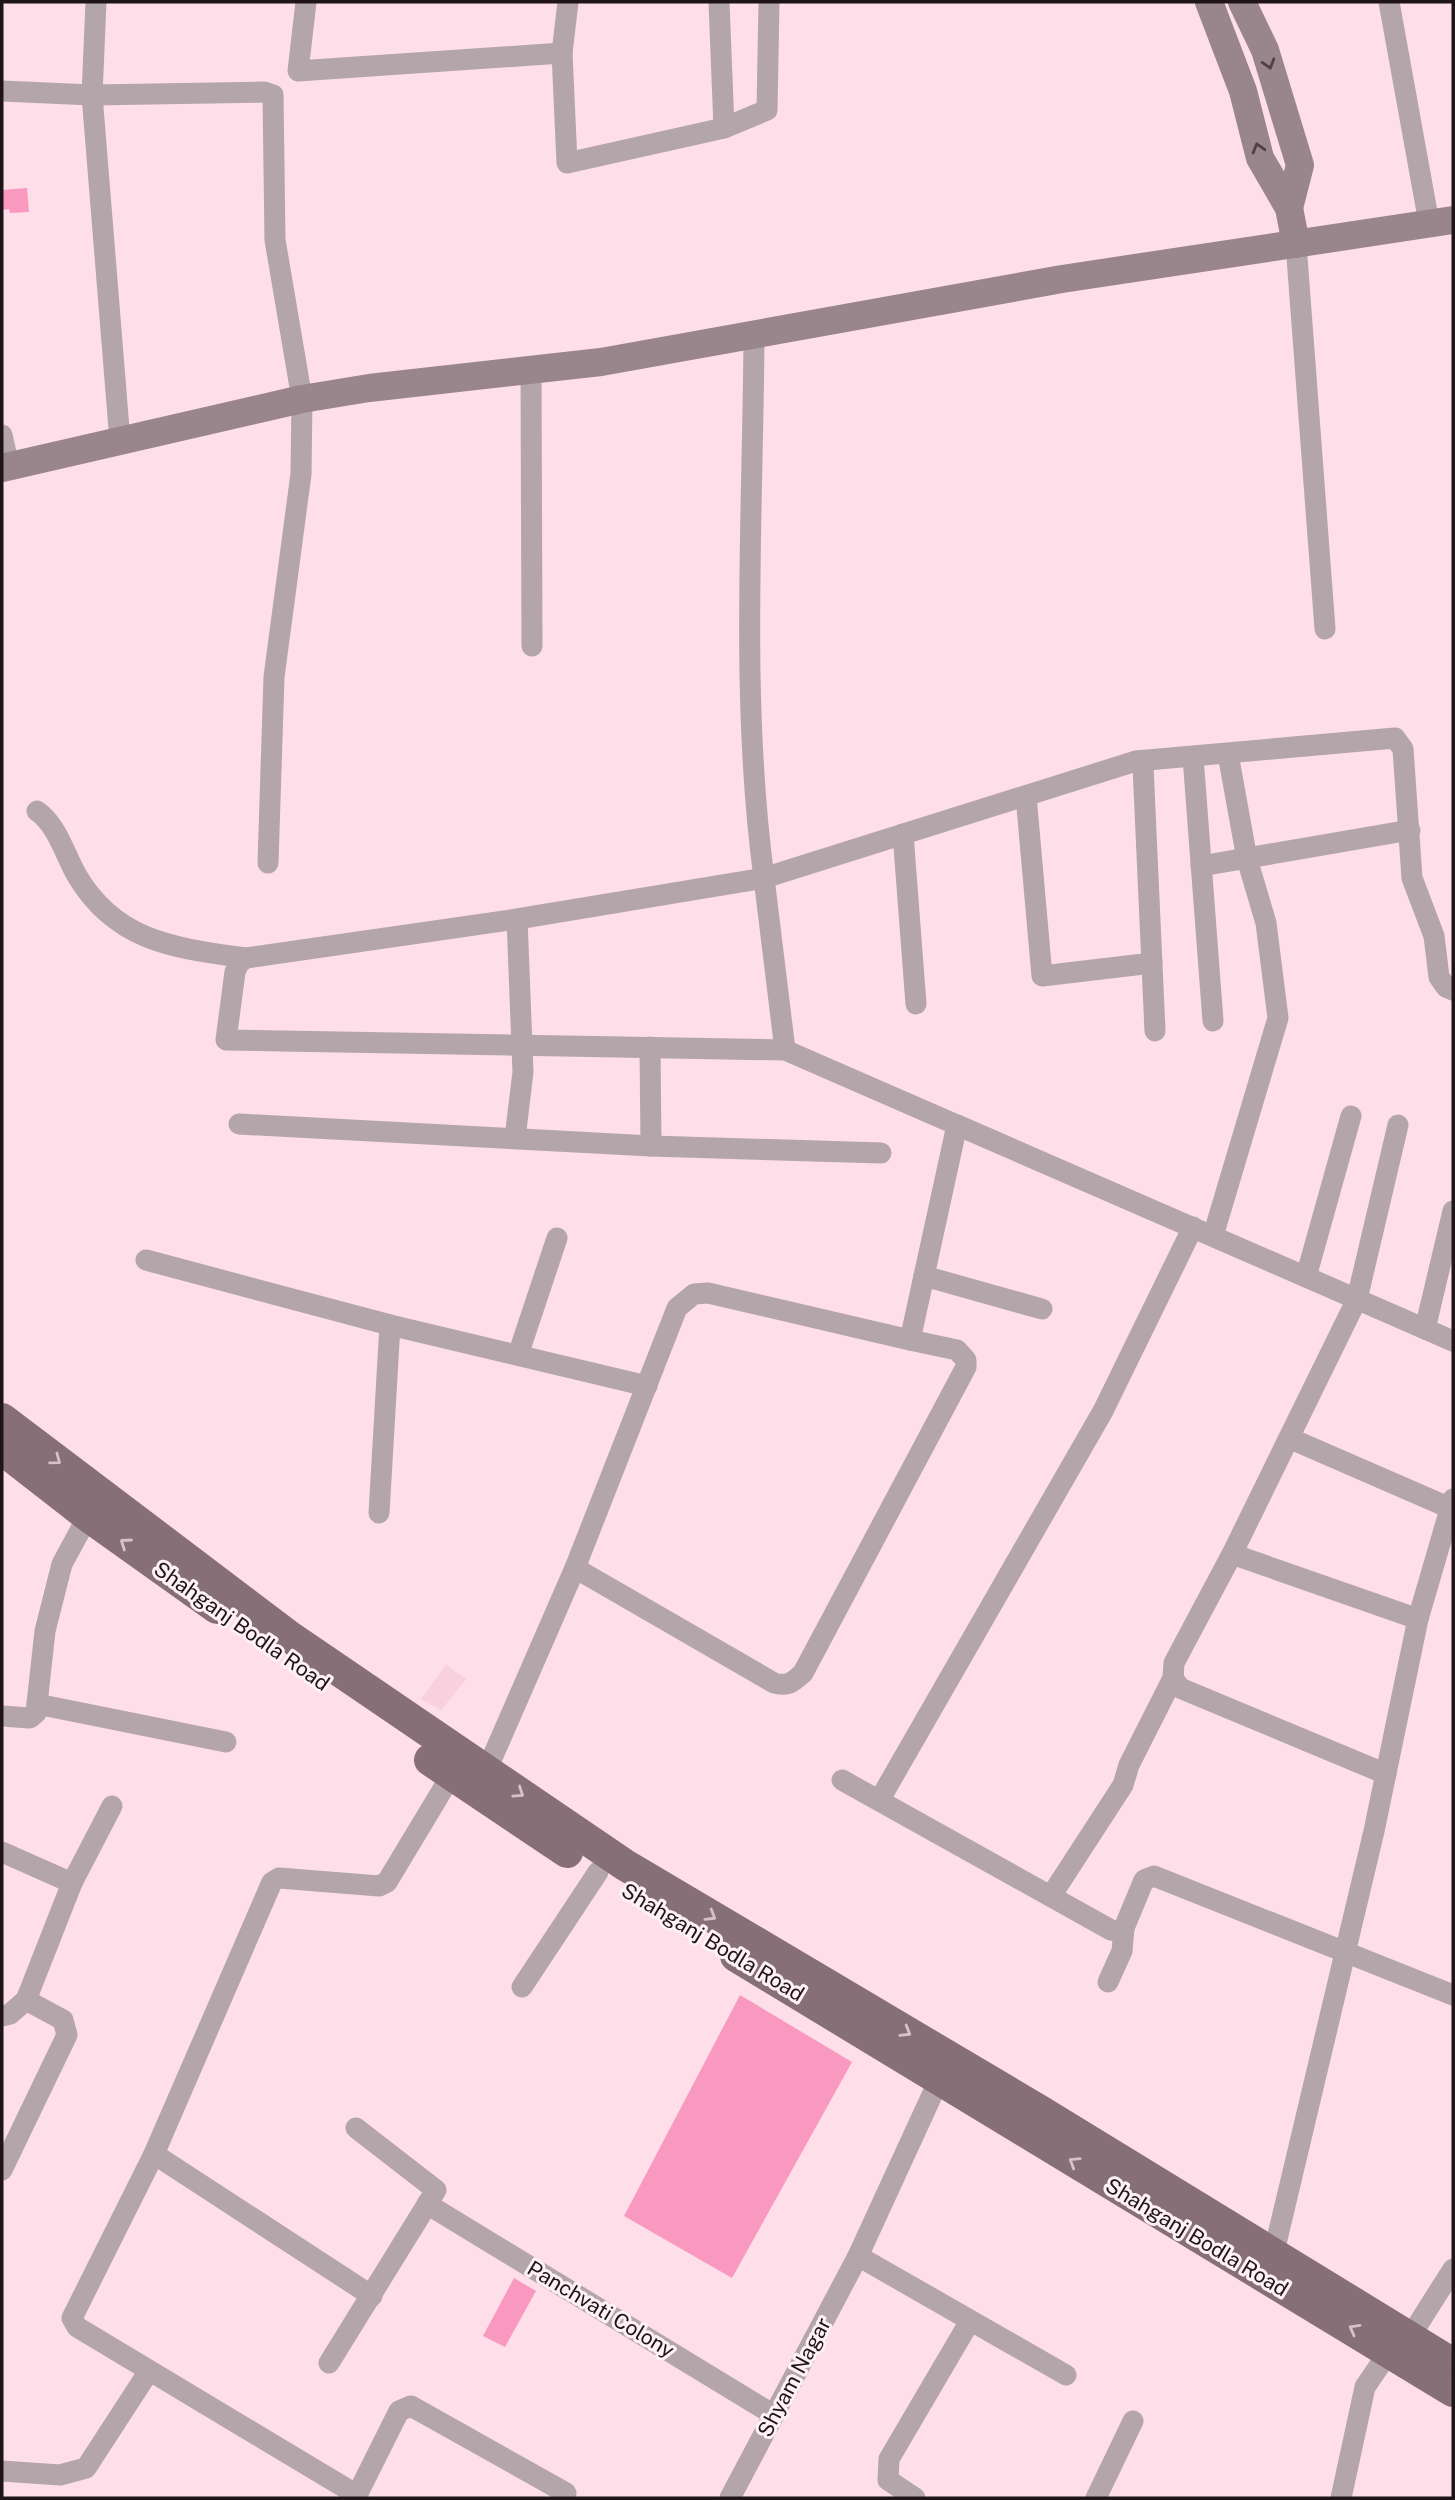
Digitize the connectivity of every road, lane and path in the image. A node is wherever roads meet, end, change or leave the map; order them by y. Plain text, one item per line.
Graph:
1 (96, 2) edge
2 (306, 2) edge
3 (568, 2) edge
4 (719, 2) edge
5 (769, 2) edge
6 (1209, 2) edge
7 (1242, 2) edge
8 (1389, 2) edge
9 (562, 53) junction
10 (2, 91) edge
11 (92, 95) junction
12 (724, 128) junction
13 (1289, 208) junction
14 (1441, 222) edge
15 (1296, 244) junction
16 (754, 335) junction
17 (531, 369) junction
18 (302, 398) junction
19 (2, 435) edge
20 (120, 441) junction
21 (6, 467) edge
22 (1325, 629) dead end
23 (532, 646) dead end
24 (1228, 754) junction
25 (1193, 757) junction
26 (1136, 761) junction
27 (1026, 796) junction
28 (37, 811) dead end
29 (1410, 830) junction
30 (903, 834) junction
31 (1247, 859) junction
32 (268, 863) dead end
33 (1201, 866) junction
34 (764, 878) junction
35 (517, 919) junction
36 (246, 958) junction
37 (1152, 963) junction
38 (1453, 990) edge
39 (916, 1004) dead end
40 (1213, 1021) dead end
41 (1155, 1031) dead end
42 (522, 1045) junction
43 (650, 1047) junction
44 (785, 1050) junction
45 (1351, 1116) dead end
46 (239, 1124) dead end
47 (957, 1125) junction
48 (1398, 1125) dead end
49 (515, 1138) junction
50 (651, 1146) junction
51 (881, 1153) dead end
52 (1453, 1211) edge
53 (1193, 1227) junction
54 (1213, 1236) junction
55 (558, 1238) dead end
56 (146, 1260) dead end
57 (924, 1276) junction
58 (1306, 1277) junction
59 (1357, 1299) junction
60 (1042, 1309) dead end
61 (390, 1325) junction
62 (1425, 1329) junction
63 (910, 1340) junction
64 (1453, 1341) edge
65 (518, 1355) junction
66 (647, 1386) junction
67 (2, 1419) edge
68 (1289, 1438) junction
69 (2, 1449) edge
70 (379, 1513) dead end
71 (88, 1516) junction
72 (1450, 1517) edge
73 (1232, 1554) junction
74 (575, 1568) junction
75 (1418, 1619) junction
76 (1173, 1678) junction
77 (37, 1704) junction
78 (2, 1716) edge
79 (226, 1741) dead end
80 (469, 1774) junction
81 (1386, 1774) junction
82 (842, 1780) dead end
83 (880, 1799) junction
84 (112, 1806) dead end
85 (2, 1852) edge
86 (598, 1872) junction
87 (72, 1883) junction
88 (647, 1890) junction
89 (1051, 1896) junction
90 (1124, 1928) junction
91 (1345, 1951) junction
92 (1108, 1982) dead end
93 (522, 1987) dead end
94 (1452, 1992) edge
95 (26, 2000) junction
96 (2, 2016) edge
97 (945, 2068) junction
98 (356, 2128) dead end
99 (154, 2154) junction
100 (3, 2163) edge
101 (428, 2204) junction
102 (858, 2256) junction
103 (1273, 2256) junction
104 (1453, 2269) edge
105 (372, 2296) junction
106 (970, 2321) junction
107 (1400, 2344) junction
108 (329, 2363) dead end
109 (1453, 2364) edge
110 (149, 2371) junction
111 (1066, 2375) dead end
112 (1453, 2391) edge
113 (774, 2415) junction
114 (1133, 2421) dead end
115 (2, 2471) edge
116 (569, 2496) edge
117 (356, 2497) edge
118 (730, 2498) edge
119 (915, 2498) edge
120 (1096, 2498) edge
121 (1341, 2498) edge

1 - 11 street
2 - 9 street
3 - 9 street
4 - 12 street
5 - 12 street
13 -> 6 main road
7 -> 13 main road
8 - 14 street
9 - 12 street
10 - 11 street
11 - 18 street
11 - 20 street
13 - 15 main road
14 - 15 main road
15 - 16 main road
15 - 22 street
16 - 17 main road
16 - 34 street
17 - 18 main road
17 - 23 street
18 - 20 main road
18 - 32 street
19 - 21 street
20 - 21 main road
24 - 25 street
24 - 29 street
24 - 31 street
25 - 26 street
25 - 33 street
26 - 27 street
26 - 37 street
27 - 30 street
27 - 37 street
28 - 36 street
29 - 31 street
29 - 38 street
30 - 34 street
30 - 39 street
31 - 33 street
31 - 54 street
33 - 40 street
34 - 35 street
34 - 44 street
35 - 36 street
35 - 42 street
36 - 42 street
37 - 41 street
42 - 43 street
42 - 49 street
43 - 44 street
43 - 50 street
44 - 47 street
45 - 58 street
46 - 49 street
47 - 53 street
47 - 57 street
48 - 59 street
49 - 50 street
50 - 51 street
52 - 62 street
53 - 54 street
53 - 83 street
54 - 58 street
55 - 65 street
56 - 61 street
57 - 60 street
57 - 63 street
58 - 59 street
59 - 62 street
59 - 68 street
61 - 65 street
61 - 70 street
62 - 64 street
63 - 66 street
63 - 74 street
65 - 66 street
66 - 74 street
67 -> 80 main road
68 - 72 street
68 - 73 street
69 - 71 main road, Shahganj Bodla Road
71 - 77 street
80 -> 71 main road, Shahganj Bodla Road
72 - 75 street
73 - 75 street
73 - 76 street
74 - 80 street
75 - 81 street
76 - 81 street
76 - 89 street
77 - 78 street
77 - 79 street
80 - 86 main road, Shahganj Bodla Road
80 -> 88 main road
80 - 99 street
81 - 91 street
82 - 83 street
83 - 89 street
84 - 87 street
85 - 87 street
86 - 88 main road, Shahganj Bodla Road
86 - 93 street
87 - 95 street
88 - 97 main road
89 - 90 street
90 - 91 street
90 - 92 street
91 - 94 street
91 - 103 street
95 - 96 street
95 - 100 street
97 - 102 street, Shyam Nagar
97 - 103 main road
107 -> 97 main road, Shahganj Bodla Road
98 - 101 street
99 - 105 street
99 - 110 street
101 - 105 street
101 - 113 street, Panchvati Colony
102 - 106 street
102 - 113 street, Shyam Nagar
103 - 107 main road
104 - 107 street
105 - 108 street
106 - 111 street
106 - 119 street
107 - 109 main road
107 - 112 main road, Shahganj Bodla Road
107 - 121 street
110 - 115 street
110 - 117 street
113 - 118 street, Shyam Nagar
114 - 120 street
116 - 117 street

